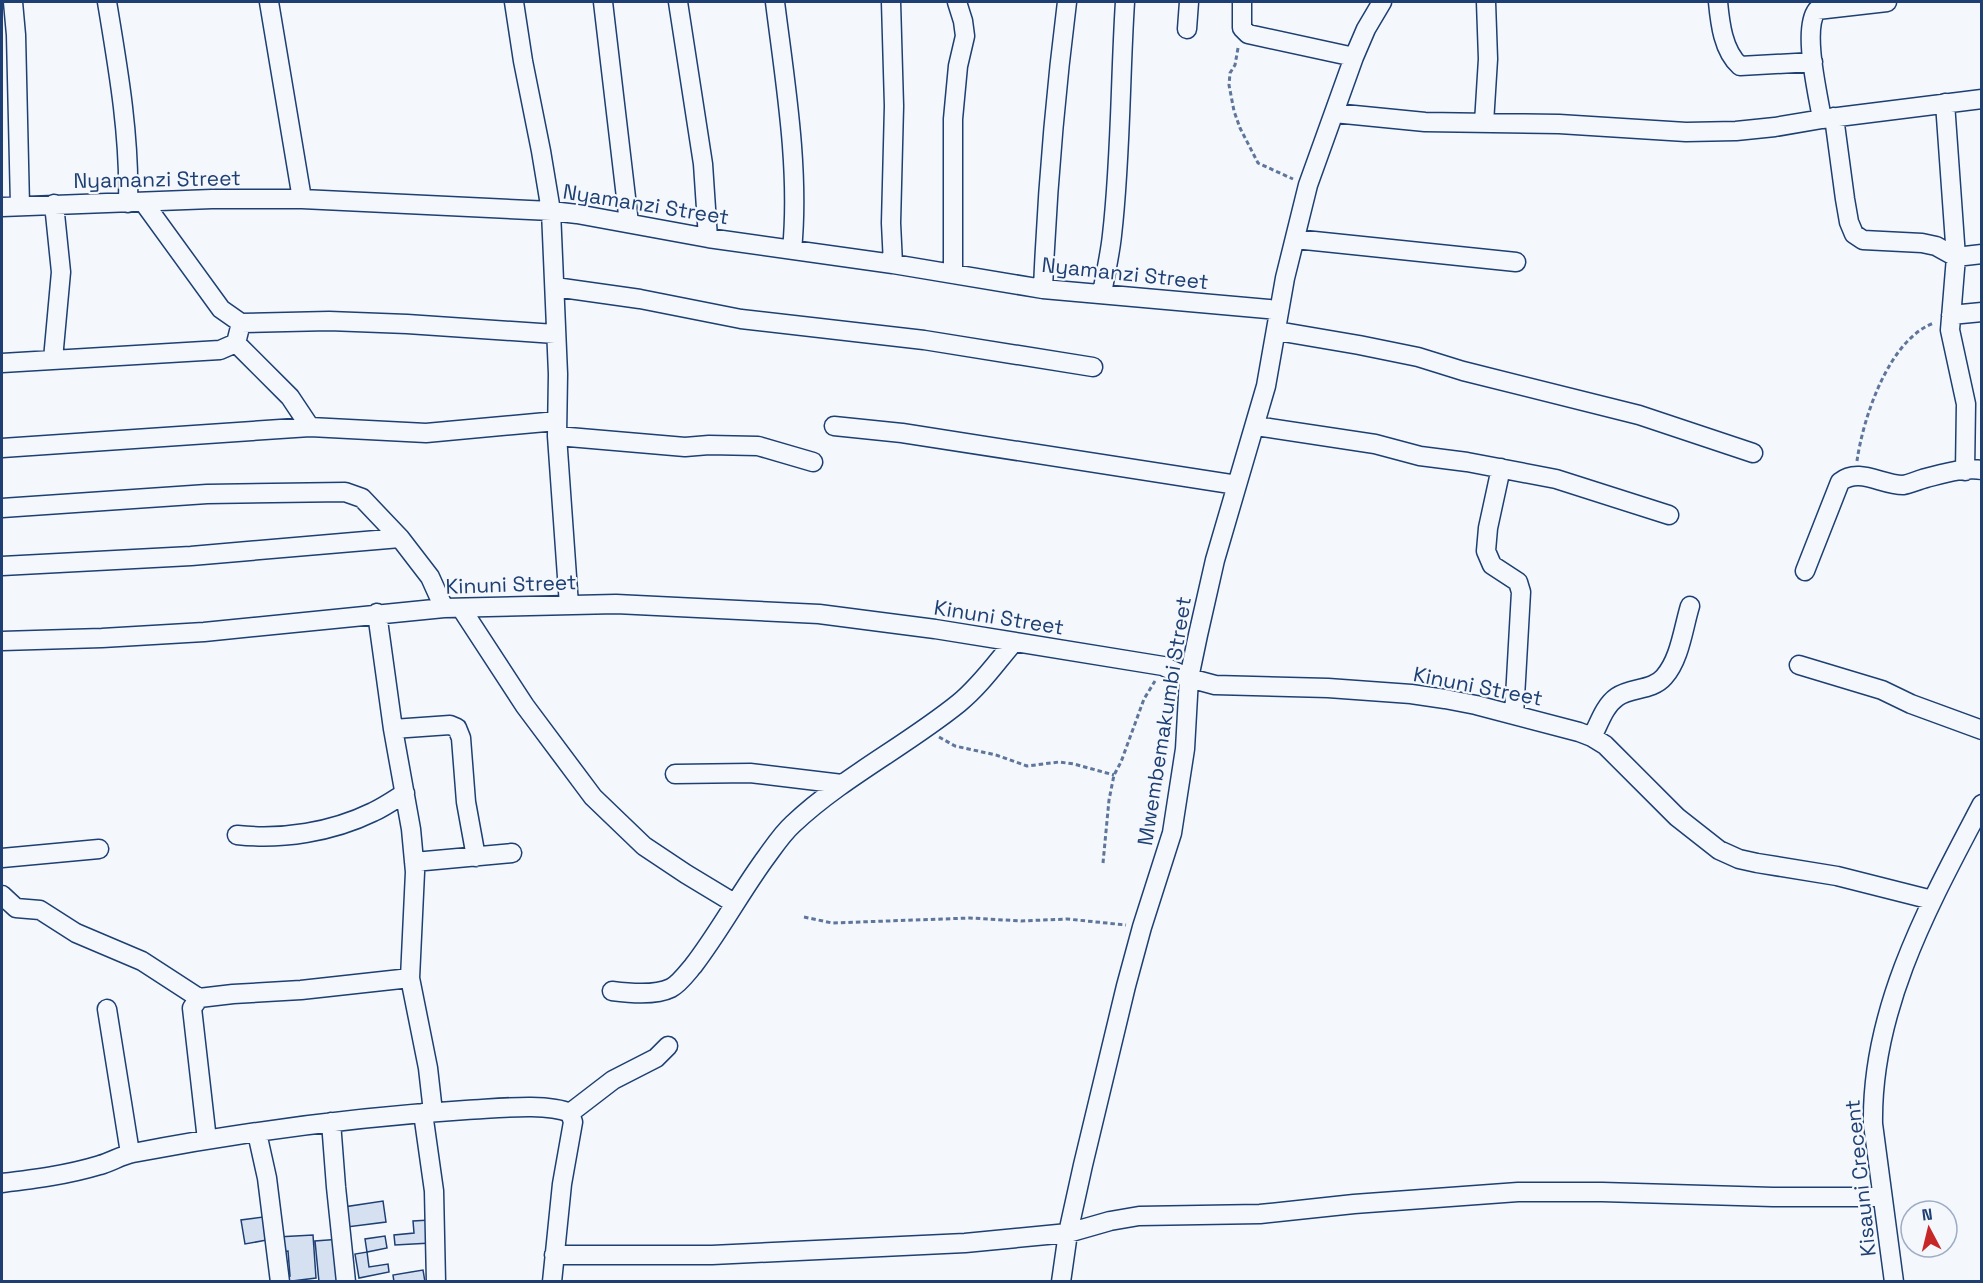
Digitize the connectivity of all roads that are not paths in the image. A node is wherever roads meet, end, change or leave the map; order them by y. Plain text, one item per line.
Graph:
1 (13, 2) edge
2 (107, 2) edge
3 (270, 2) edge
4 (514, 2) edge
5 (603, 2) edge
6 (678, 2) edge
7 (775, 2) edge
8 (891, 2) edge
9 (957, 2) edge
10 (1067, 2) edge
11 (1125, 2) edge
12 (1189, 2) edge
13 (1242, 2) edge
14 (1382, 2) edge
15 (1486, 2) edge
16 (1718, 2) edge
17 (1887, 2) edge
18 (1188, 29) dead end
19 (1354, 57) junction
20 (1813, 62) junction
21 (1982, 99) edge
22 (1945, 103) junction
23 (1334, 113) junction
24 (1828, 118) junction
25 (1484, 123) junction
26 (302, 199) junction
27 (136, 203) junction
28 (54, 204) junction
29 (11, 206) edge
30 (551, 211) junction
31 (629, 223) junction
32 (708, 238) junction
33 (1295, 239) junction
34 (792, 250) junction
35 (1982, 254) edge
36 (1956, 257) junction
37 (1516, 262) dead end
38 (893, 264) junction
39 (953, 274) junction
40 (555, 287) junction
41 (1043, 289) junction
42 (1102, 294) junction
43 (1279, 310) junction
44 (1982, 312) edge
45 (1951, 318) junction
46 (241, 323) junction
47 (1277, 331) junction
48 (555, 334) junction
49 (236, 343) junction
50 (53, 359) junction
51 (2, 363) edge
52 (1093, 367) dead end
53 (834, 426) dead end
54 (1256, 426) junction
55 (310, 427) junction
56 (557, 428) junction
57 (2, 447) edge
58 (1753, 453) dead end
59 (813, 462) dead end
60 (1501, 468) junction
61 (1973, 470) edge
62 (1237, 484) junction
63 (2, 508) edge
64 (1669, 515) dead end
65 (400, 538) junction
66 (2, 566) edge
67 (1805, 571) dead end
68 (569, 604) junction
69 (1690, 606) dead end
70 (453, 608) junction
71 (377, 614) junction
72 (2, 641) edge
73 (1014, 642) junction
74 (1799, 665) dead end
75 (1189, 678) junction
76 (1514, 715) junction
77 (393, 729) junction
78 (1982, 730) edge
79 (1592, 737) junction
80 (675, 774) dead end
81 (842, 784) junction
82 (405, 793) junction
83 (1982, 804) edge
84 (237, 835) dead end
85 (99, 849) dead end
86 (512, 853) dead end
87 (476, 857) junction
88 (2, 858) edge
89 (414, 861) junction
90 (2, 895) edge
91 (1932, 900) junction
92 (734, 903) junction
93 (410, 978) junction
94 (612, 991) dead end
95 (199, 998) junction
96 (107, 1009) dead end
97 (668, 1046) dead end
98 (428, 1113) junction
99 (570, 1113) junction
100 (331, 1122) junction
101 (257, 1133) junction
102 (207, 1140) junction
103 (130, 1153) junction
104 (2, 1183) edge
105 (1882, 1197) junction
106 (1068, 1233) junction
107 (554, 1255) junction
108 (280, 1281) edge
109 (346, 1281) edge
110 (436, 1281) edge
111 (552, 1281) edge
112 (1060, 1281) edge
113 (1894, 1281) edge

1 - 29 street
2 - 27 street
3 - 26 street
4 - 30 street
5 - 31 street
6 - 32 street
7 - 34 street
8 - 38 street
9 - 39 street
10 - 41 street
11 - 42 street
12 - 18 street
13 - 19 street
14 - 19 street, Mwembemakumbi Street
15 - 25 street
16 - 20 street
17 - 20 street
19 - 23 street, Mwembemakumbi Street
20 - 24 street
21 - 22 street
22 - 24 street
22 - 36 street
23 - 25 street
23 - 33 street, Mwembemakumbi Street
24 - 25 street
24 - 36 street
26 - 27 street, Nyamanzi Street
26 - 30 street, Nyamanzi Street
27 - 28 street, Nyamanzi Street
27 - 46 street
28 - 29 street, Nyamanzi Street
28 - 50 street
30 - 31 street, Nyamanzi Street
30 - 40 street
31 - 32 street, Nyamanzi Street
32 - 34 street, Nyamanzi Street
33 - 37 street
33 - 43 street, Mwembemakumbi Street
34 - 38 street, Nyamanzi Street
35 - 36 street
36 - 45 street
38 - 39 street, Nyamanzi Street
39 - 41 street, Nyamanzi Street
40 - 48 street
40 - 52 street
41 - 42 street, Nyamanzi Street
42 - 43 street, Nyamanzi Street
43 - 47 street, Mwembemakumbi Street
44 - 45 street
45 - 61 street
46 - 48 street
46 - 49 street
47 - 54 street, Mwembemakumbi Street
47 - 58 street
48 - 56 street
49 - 50 street
49 - 55 street
50 - 51 street
53 - 62 street
54 - 60 street
54 - 62 street, Mwembemakumbi Street
55 - 56 street
55 - 57 street
56 - 59 street
56 - 68 street
60 - 64 street
60 - 76 street
61 - 67 street
62 - 75 street, Mwembemakumbi Street
63 - 65 street
65 - 66 street
65 - 70 street
68 - 70 street, Kinuni Street
68 - 73 street, Kinuni Street
69 - 79 street
70 - 71 street, Kinuni Street
70 - 92 street
71 - 72 street, Kinuni Street
71 - 77 street
73 - 75 street, Kinuni Street
73 - 81 street
74 - 78 street
75 - 76 street, Kinuni Street
75 - 106 street, Mwembemakumbi Street
76 - 79 street, Kinuni Street
77 - 82 street
77 - 87 street
79 - 91 street, Kinuni Street
80 - 81 street
81 - 92 street
82 - 84 street
82 - 89 street
83 - 91 street, Kisauni Crecent
85 - 88 street
86 - 87 street
87 - 89 street
89 - 93 street
90 - 95 street
91 - 105 street, Kisauni Crecent
92 - 94 street
93 - 95 street
93 - 98 street
95 - 102 street
96 - 103 street
97 - 99 street
98 - 99 street
98 - 100 street
98 - 110 street
99 - 107 street
100 - 101 street
100 - 109 street
101 - 102 street
101 - 108 street
102 - 103 street
103 - 104 street
105 - 106 street
105 - 113 street, Kisauni Crecent
106 - 107 street
106 - 112 street, Mwembemakumbi Street
107 - 111 street

